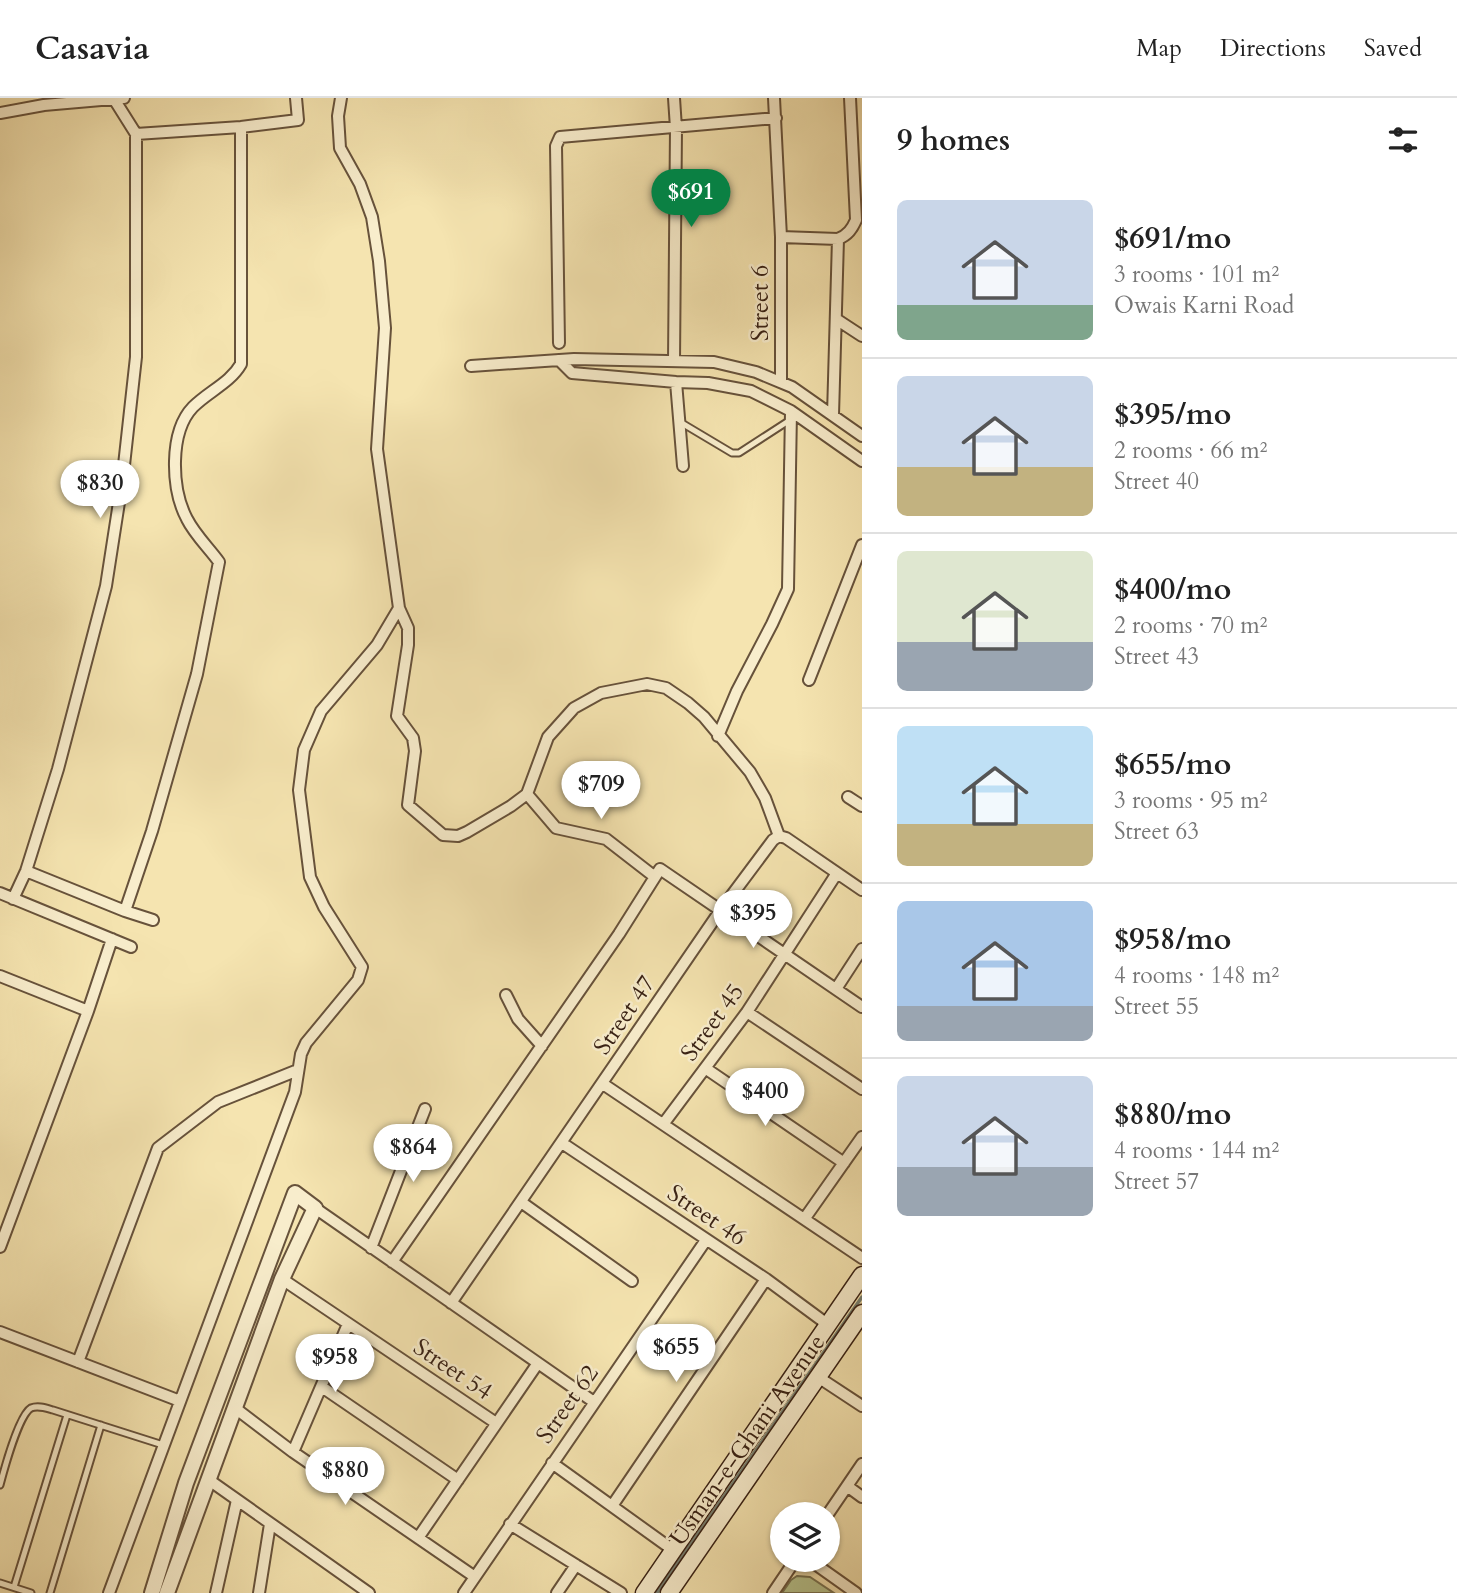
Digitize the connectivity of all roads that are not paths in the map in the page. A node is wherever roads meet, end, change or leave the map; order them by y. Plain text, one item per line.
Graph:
1 (119, 98) edge
2 (296, 98) edge
3 (341, 98) edge
4 (674, 98) edge
5 (774, 98) edge
6 (850, 98) edge
7 (0, 113) edge
8 (776, 118) junction
9 (241, 127) junction
10 (676, 128) junction
11 (136, 134) junction
12 (858, 189) edge
13 (857, 231) edge
14 (781, 237) junction
15 (838, 239) junction
16 (836, 320) junction
17 (862, 335) edge
18 (559, 343) dead end
19 (559, 360) junction
20 (674, 361) junction
21 (471, 366) dead end
22 (676, 382) junction
23 (781, 382) junction
24 (833, 415) junction
25 (791, 416) junction
26 (680, 422) junction
27 (862, 436) edge
28 (862, 461) edge
29 (683, 466) dead end
30 (862, 545) edge
31 (399, 608) junction
32 (809, 680) dead end
33 (718, 736) junction
34 (527, 794) junction
35 (848, 797) dead end
36 (862, 806) edge
37 (779, 836) junction
38 (26, 872) junction
39 (658, 873) junction
40 (837, 873) junction
41 (862, 890) edge
42 (0, 894) edge
43 (13, 899) junction
44 (125, 911) junction
45 (720, 911) junction
46 (153, 920) dead end
47 (112, 939) junction
48 (131, 947) dead end
49 (862, 949) edge
50 (785, 953) junction
51 (0, 976) edge
52 (836, 989) junction
53 (506, 995) dead end
54 (862, 1007) edge
55 (88, 1011) junction
56 (747, 1012) junction
57 (542, 1046) junction
58 (705, 1068) junction
59 (298, 1070) junction
60 (603, 1084) junction
61 (862, 1090) edge
62 (425, 1109) dead end
63 (664, 1123) junction
64 (862, 1137) edge
65 (562, 1143) junction
66 (844, 1163) junction
67 (521, 1202) junction
68 (315, 1208) junction
69 (805, 1218) junction
70 (4, 1220) edge
71 (706, 1240) junction
72 (0, 1247) edge
73 (371, 1248) junction
74 (862, 1258) edge
75 (392, 1262) junction
76 (862, 1275) edge
77 (282, 1279) junction
78 (766, 1279) junction
79 (632, 1281) dead end
80 (450, 1303) junction
81 (862, 1314) edge
82 (348, 1324) junction
83 (827, 1324) junction
84 (0, 1332) edge
85 (78, 1362) junction
86 (538, 1363) junction
87 (818, 1377) junction
88 (321, 1387) junction
89 (180, 1401) junction
90 (594, 1402) junction
91 (862, 1406) edge
92 (235, 1408) junction
93 (67, 1415) junction
94 (496, 1423) junction
95 (101, 1425) junction
96 (163, 1445) junction
97 (293, 1452) junction
98 (552, 1463) junction
99 (862, 1464) edge
100 (1, 1480) edge
101 (209, 1480) junction
102 (458, 1480) junction
103 (847, 1486) junction
104 (862, 1497) edge
105 (237, 1500) junction
106 (836, 1502) edge
107 (612, 1506) junction
108 (270, 1524) junction
109 (510, 1524) junction
110 (418, 1538) junction
111 (673, 1550) junction
112 (576, 1565) junction
113 (787, 1572) edge
114 (826, 1572) edge
115 (475, 1577) junction
116 (0, 1583) edge
117 (14, 1587) junction
118 (31, 1593) edge
119 (50, 1593) edge
120 (109, 1593) edge
121 (152, 1593) edge
122 (167, 1593) edge
123 (216, 1593) edge
124 (259, 1593) edge
125 (369, 1593) edge
126 (464, 1593) edge
127 (557, 1593) edge
128 (621, 1593) edge
129 (644, 1593) edge
130 (668, 1593) edge
131 (773, 1593) edge
132 (856, 1593) edge

1 - 7 street
1 - 11 street
2 - 9 street
3 - 31 street
4 - 10 street
5 - 8 street, Street 6
6 - 12 street
8 - 10 street
8 - 14 street, Street 6
9 - 11 street
9 - 44 street
10 - 18 street
10 - 20 street
11 - 38 street
12 - 13 street
13 - 15 street
14 - 15 street
14 - 23 street, Street 6
15 - 16 street
16 - 17 street
16 - 24 street
19 - 20 street
19 - 21 street
19 - 22 street
20 - 23 street
22 - 25 street
22 - 26 street
23 - 24 street
24 - 27 street
25 - 26 lane
25 - 28 street
25 - 33 street
26 - 29 street
30 - 32 street
31 - 34 street
31 - 59 street
33 - 34 street
33 - 37 street
34 - 39 street
35 - 36 street
37 - 40 street
37 - 45 street, Street 47
38 - 43 street
38 - 44 street
39 - 45 street
39 - 57 street
40 - 41 street
40 - 50 street, Street 45
42 - 43 street
43 - 47 street
44 - 46 street
45 - 50 street
45 - 60 street, Street 47
47 - 48 street
47 - 55 street
49 - 52 street
50 - 52 street
50 - 56 street, Street 45
51 - 55 street
52 - 54 street
53 - 57 street
55 - 70 street
56 - 58 street, Street 45
56 - 61 street
57 - 75 street
58 - 63 street, Street 45
58 - 66 street
59 - 85 street
59 - 89 street
60 - 63 street
60 - 65 street, Street 47
62 - 73 street
63 - 69 street
64 - 66 street
65 - 67 street, Street 47
65 - 71 street, Street 46
66 - 69 street
67 - 79 street
67 - 80 street, Street 47
68 - 73 street
68 - 77 street
68 - 121 street
69 - 74 street
70 - 72 street
71 - 78 street, Street 46
71 - 90 street, Street 62
73 - 75 street
75 - 80 street
76 - 83 main road, Usman-e-Ghani Avenue
77 - 82 street, Street 54
77 - 92 street
78 - 83 street, Street 46
78 - 107 street
80 - 86 street
81 - 87 main road, Usman-e-Ghani Avenue
82 - 88 street
82 - 94 street, Street 54
83 - 111 main road, Usman-e-Ghani Avenue
84 - 85 street
85 - 89 street
86 - 90 street
86 - 94 street
87 - 91 street
87 - 130 main road, Usman-e-Ghani Avenue
88 - 97 street
88 - 102 street
89 - 96 street
90 - 98 street, Street 62
92 - 97 street
92 - 101 street
93 - 95 lane
93 - 100 lane
93 - 117 lane
94 - 102 street
95 - 96 lane
95 - 119 lane
96 - 120 street
97 - 110 street
98 - 107 street
98 - 109 street, Street 62
99 - 103 street
101 - 105 street
101 - 122 street
102 - 110 street
103 - 104 street
103 - 106 street
105 - 108 street
105 - 123 street
107 - 111 street
108 - 124 street
108 - 125 street
109 - 112 street
109 - 115 street, Street 62
110 - 115 street
111 - 129 main road, Usman-e-Ghani Avenue
112 - 127 street
112 - 128 street
113 - 131 street
114 - 132 street
115 - 126 street, Street 62
116 - 117 lane
117 - 118 lane

